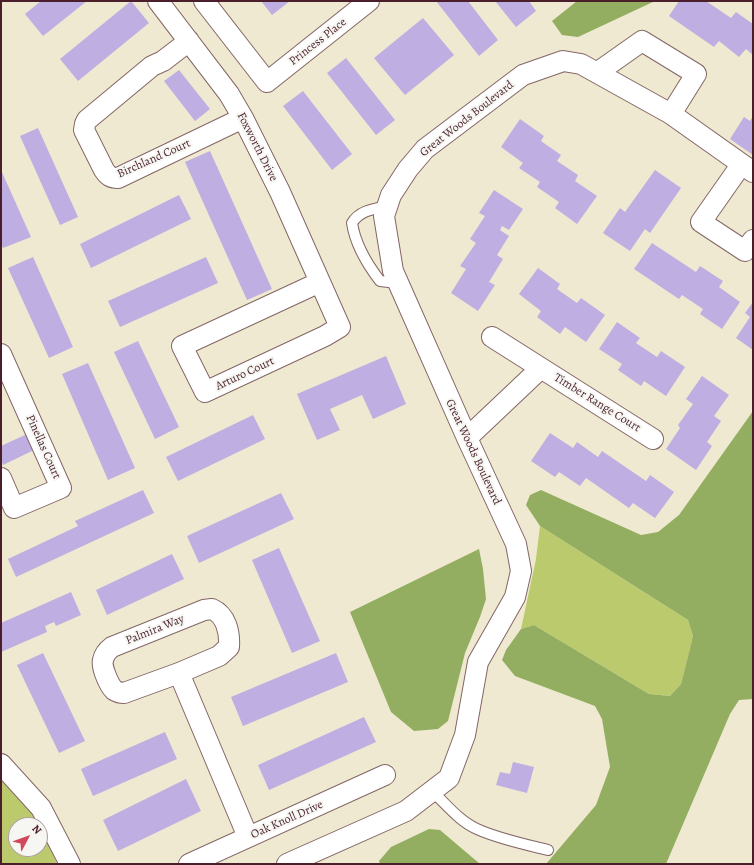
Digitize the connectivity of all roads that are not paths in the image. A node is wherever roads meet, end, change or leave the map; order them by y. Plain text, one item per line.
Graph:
1 (158, 1) edge
2 (204, 1) edge
3 (368, 1) edge
4 (189, 41) junction
5 (598, 72) junction
6 (671, 114) junction
7 (243, 118) junction
8 (747, 169) edge
9 (388, 206) junction
10 (753, 240) edge
11 (320, 282) junction
12 (398, 283) junction
13 (331, 307) joint
14 (492, 337) dead end
15 (1, 354) edge
16 (541, 368) junction
17 (467, 438) junction
18 (653, 439) dead end
19 (1, 478) edge
20 (179, 673) junction
21 (1, 764) edge
22 (385, 775) dead end
23 (432, 791) junction
24 (248, 837) junction
25 (548, 850) dead end
26 (70, 864) edge
27 (189, 864) edge
28 (287, 864) edge

1 - 4 street, Foxworth Drive
2 - 3 street, Princess Place
4 - 7 street, Foxworth Drive
4 - 7 street, Birchland Court
5 - 6 street, Great Woods Boulevard
5 - 6 street
5 - 9 street, Great Woods Boulevard
6 - 8 street, Great Woods Boulevard
7 - 11 street, Foxworth Drive
8 - 10 street, Great Woods Boulevard
9 - 12 street, Great Woods Boulevard
9 - 12 lane
11 - 13 street, Foxworth Drive
11 - 13 street, Arturo Court
12 - 17 street, Great Woods Boulevard
14 - 16 street, Timber Range Court
15 - 19 street, Pinellas Court
16 - 17 street, Timber Range Court
16 - 18 street, Timber Range Court
17 - 23 street, Great Woods Boulevard
20 - 20 street, Palmira Way
20 - 24 street
21 - 26 street
22 - 24 street, Oak Knoll Drive
23 - 25 lane
23 - 28 street, Great Woods Boulevard
24 - 27 street, Oak Knoll Drive

